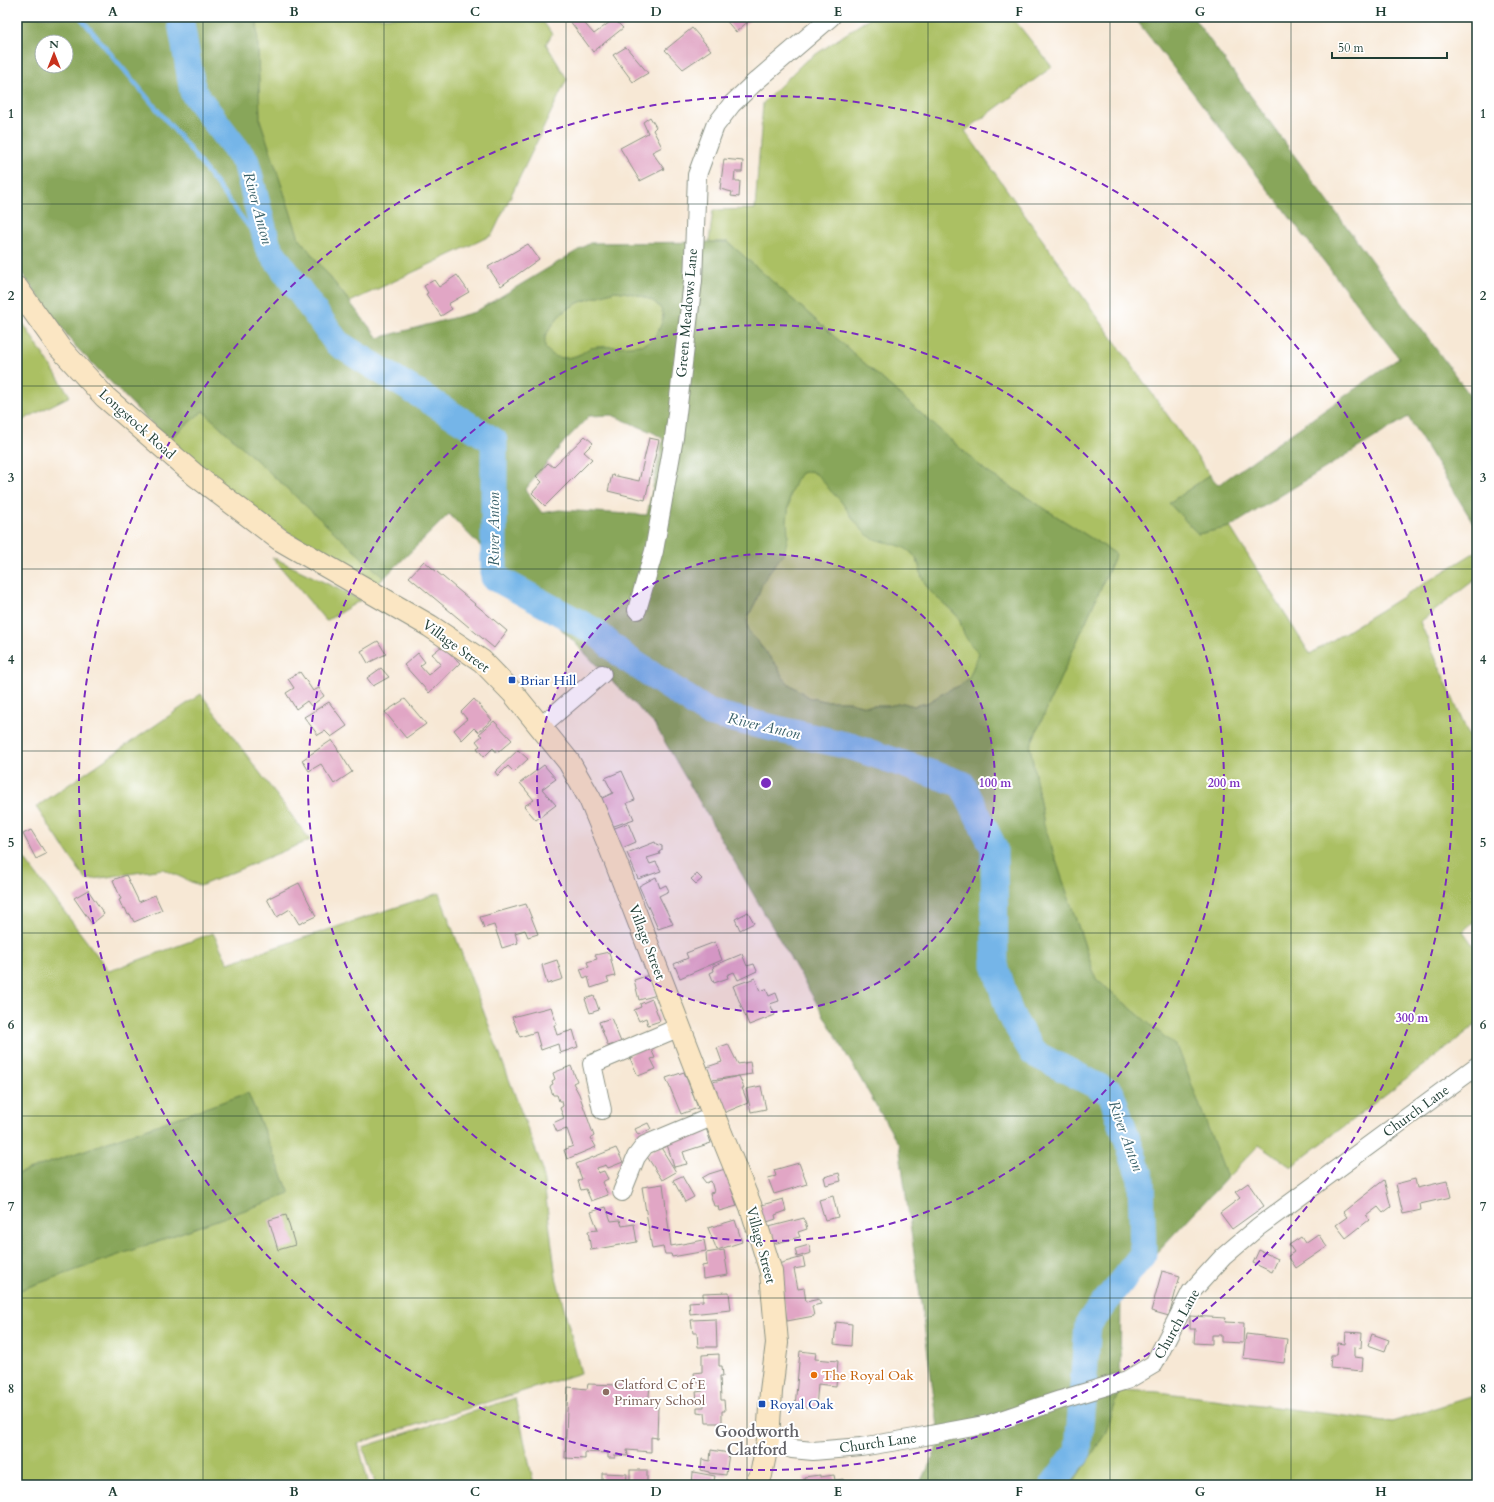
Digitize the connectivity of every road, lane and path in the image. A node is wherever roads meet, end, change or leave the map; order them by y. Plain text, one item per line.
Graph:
1 (831, 17) edge
2 (17, 288) edge
3 (279, 538) joint
4 (637, 610) dead end
5 (602, 674) dead end
6 (541, 726) junction
7 (680, 1027) junction
8 (1477, 1066) edge
9 (602, 1110) dead end
10 (714, 1116) junction
11 (622, 1192) dead end
12 (768, 1440) junction
13 (756, 1485) edge

1 - 4 street, Green Meadows Lane
2 - 3 street, Longstock Road
3 - 6 street, Village Street
5 - 6 street
6 - 7 street, Village Street
7 - 9 street
7 - 10 street, Village Street
8 - 12 street, Church Lane
10 - 11 street
10 - 12 street, Village Street
12 - 13 street, Village Street

